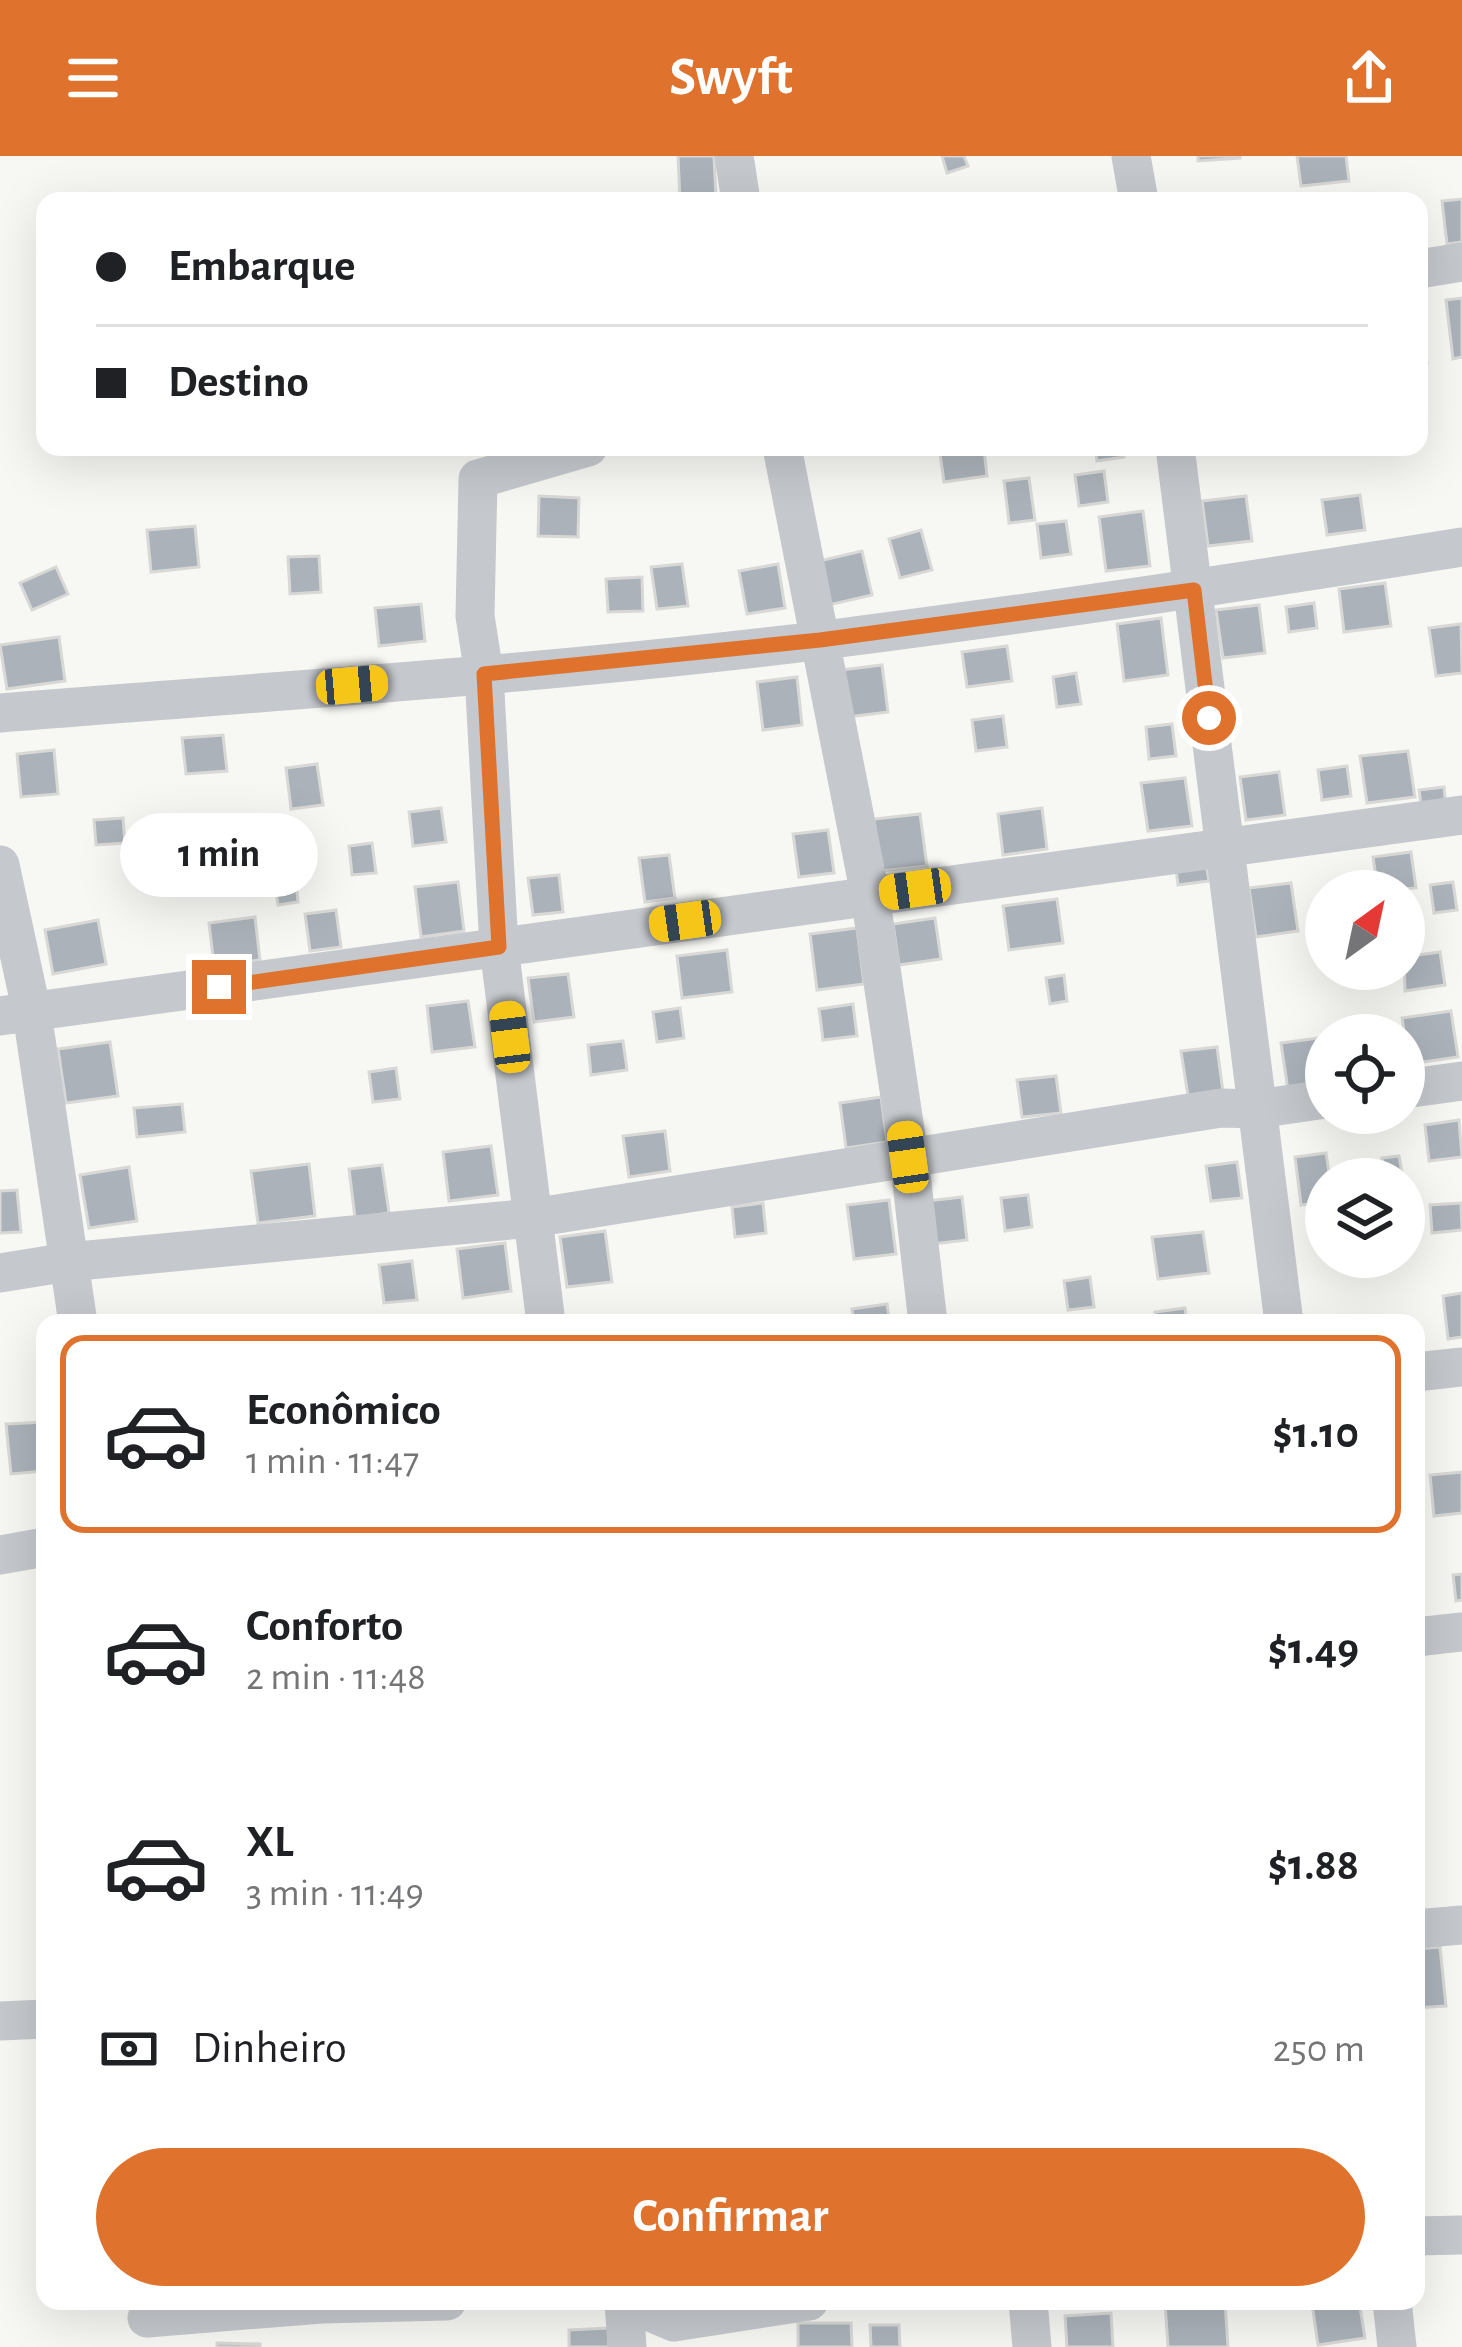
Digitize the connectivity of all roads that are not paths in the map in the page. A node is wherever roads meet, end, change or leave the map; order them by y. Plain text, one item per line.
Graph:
1 (734, 156) edge
2 (1131, 156) edge
3 (740, 192) edge
4 (1137, 192) edge
5 (1462, 262) edge
6 (1428, 268) edge
7 (557, 456) edge
8 (784, 456) edge
9 (1176, 456) edge
10 (1462, 547) edge
11 (1194, 590) junction
12 (820, 640) junction
13 (484, 674) junction
14 (0, 713) edge
15 (1462, 814) edge
16 (1224, 846) junction
17 (0, 865) edge
18 (870, 895) junction
19 (499, 947) junction
20 (16, 1014) edge
21 (1462, 1081) edge
22 (1425, 1086) edge
23 (1305, 1103) edge
24 (1258, 1109) junction
25 (908, 1157) junction
26 (532, 1217) junction
27 (68, 1262) junction
28 (0, 1273) edge
29 (77, 1314) edge
30 (545, 1314) edge
31 (927, 1314) edge
32 (1283, 1314) edge
33 (1462, 1366) edge
34 (1425, 1371) edge
35 (36, 1549) edge
36 (0, 1555) edge
37 (1462, 1632) edge
38 (1425, 1636) edge
39 (1462, 1925) edge
40 (1425, 1928) edge
41 (36, 2019) edge
42 (0, 2021) edge
43 (1462, 2235) edge
44 (1425, 2236) edge
45 (264, 2310) edge
46 (625, 2310) edge
47 (646, 2310) edge
48 (751, 2310) edge
49 (1029, 2310) edge
50 (1393, 2310) edge
51 (149, 2322) edge
52 (627, 2347) edge
53 (1032, 2347) edge
54 (1397, 2347) edge

1 - 3 street
2 - 4 street
5 - 6 street
7 - 13 street
8 - 12 street
9 - 11 street
10 - 11 street
11 - 12 street
11 - 16 street
12 - 13 street
12 - 18 street
13 - 14 street
13 - 19 street
15 - 16 street
16 - 18 street
16 - 24 street
17 - 20 street
18 - 19 street
18 - 25 street
19 - 20 street
19 - 26 street
20 - 27 street
21 - 22 street
23 - 24 street
24 - 25 street
24 - 32 street
25 - 26 street
25 - 31 street
26 - 27 street
26 - 30 street
27 - 28 street
27 - 29 street
33 - 34 street
35 - 36 street
37 - 38 street
39 - 40 street
41 - 42 street
43 - 44 street
45 - 51 street
46 - 52 street
47 - 48 street
49 - 53 street
50 - 54 street

